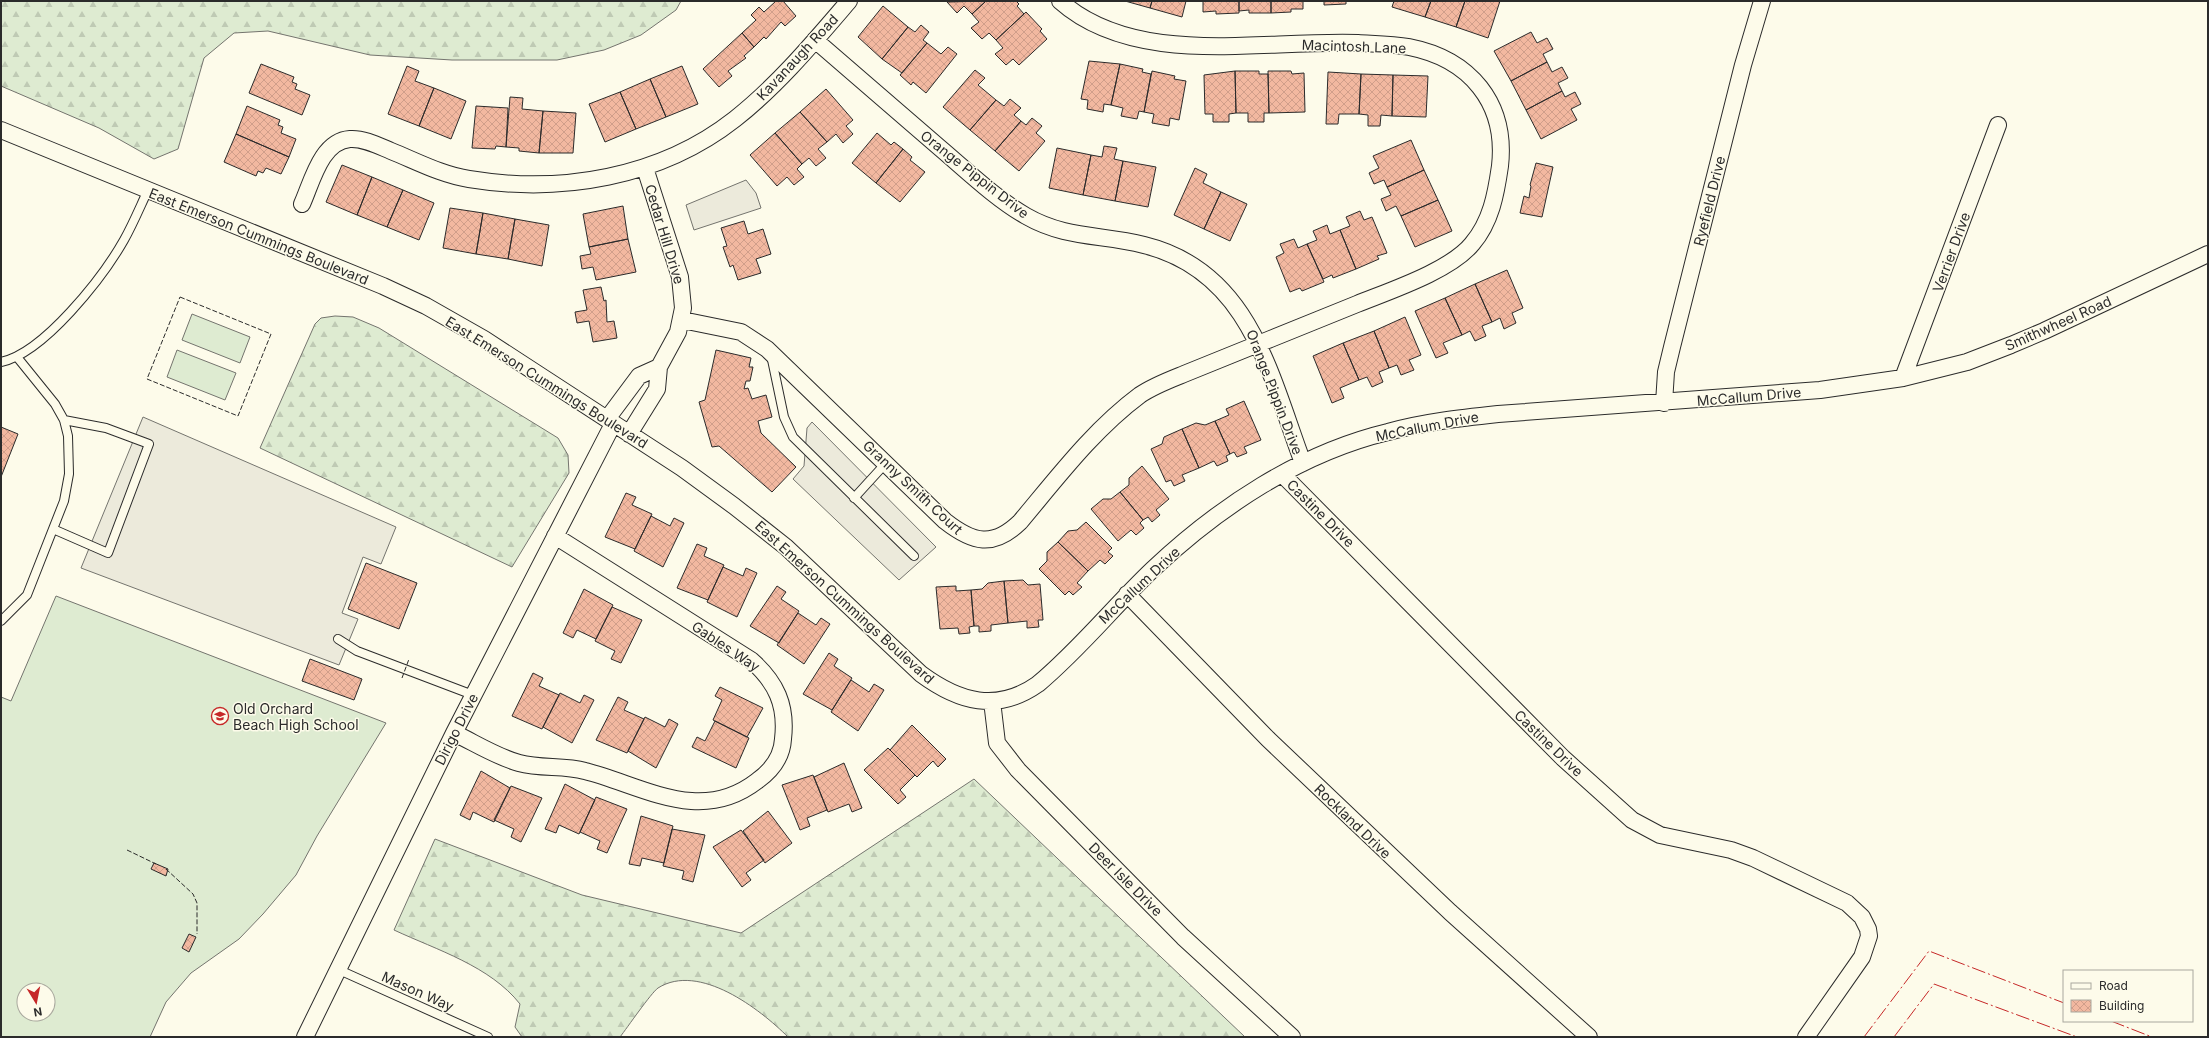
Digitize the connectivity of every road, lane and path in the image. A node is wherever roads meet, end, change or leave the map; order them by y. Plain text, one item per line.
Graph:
1 (849, 1) edge
2 (1060, 1) edge
3 (1762, 1) edge
4 (815, 40) junction
5 (1998, 125) dead end
6 (1, 130) edge
7 (645, 168) junction
8 (148, 190) junction
9 (302, 204) dead end
10 (2208, 254) edge
11 (682, 320) junction
12 (1258, 344) junction
13 (770, 352) junction
14 (17, 357) junction
15 (1, 362) edge
16 (659, 367) junction
17 (1903, 378) junction
18 (1664, 403) junction
19 (64, 420) junction
20 (610, 422) junction
21 (629, 434) junction
22 (886, 463) junction
23 (1303, 463) junction
24 (1282, 474) junction
25 (854, 498) junction
26 (53, 530) junction
27 (555, 536) junction
28 (914, 556) dead end
29 (1127, 594) junction
30 (1, 621) edge
31 (338, 639) dead end
32 (473, 695) junction
33 (992, 701) junction
34 (454, 733) junction
35 (337, 969) junction
36 (305, 1037) edge
37 (488, 1037) edge
38 (1292, 1037) edge
39 (1590, 1037) edge
40 (1806, 1037) edge

1 - 4 street, Kavanaugh Road
2 - 12 street, Macintosh Lane
3 - 18 street, Ryefield Drive
4 - 7 street, Kavanaugh Road
4 - 12 street, Orange Pippin Drive
5 - 17 street, Verrier Drive
6 - 8 street, East Emerson Cummings Boulevard
7 - 9 street, Kavanaugh Road
7 - 11 street, Cedar Hill Drive
8 - 14 lane
8 - 20 street, East Emerson Cummings Boulevard
10 - 17 street, Smithwheel Road
11 - 13 street, Granny Smith Court
11 - 16 street, Cedar Hill Drive
12 - 22 street, Granny Smith Court
12 - 23 street, Orange Pippin Drive
13 - 22 street, Granny Smith Court
13 - 25 lane
14 - 15 lane
14 - 19 lane
16 - 20 street
16 - 21 street, Cedar Hill Drive
17 - 18 street, McCallum Drive
18 - 23 street, McCallum Drive
19 - 26 lane
19 - 26 lane
20 - 21 street, East Emerson Cummings Boulevard
20 - 27 street, Dirigo Drive
21 - 33 street, East Emerson Cummings Boulevard
22 - 25 lane
23 - 24 street, McCallum Drive
24 - 29 street, McCallum Drive
24 - 40 street, Castine Drive
25 - 28 lane
26 - 30 lane
27 - 32 street, Dirigo Drive
27 - 34 street, Gables Way
29 - 33 street, McCallum Drive
29 - 39 street, Rockland Drive
31 - 32 lane
32 - 34 street, Dirigo Drive
33 - 38 street, Deer Isle Drive
34 - 35 street, Dirigo Drive
35 - 36 street, Dirigo Drive
35 - 37 lane, Mason Way

